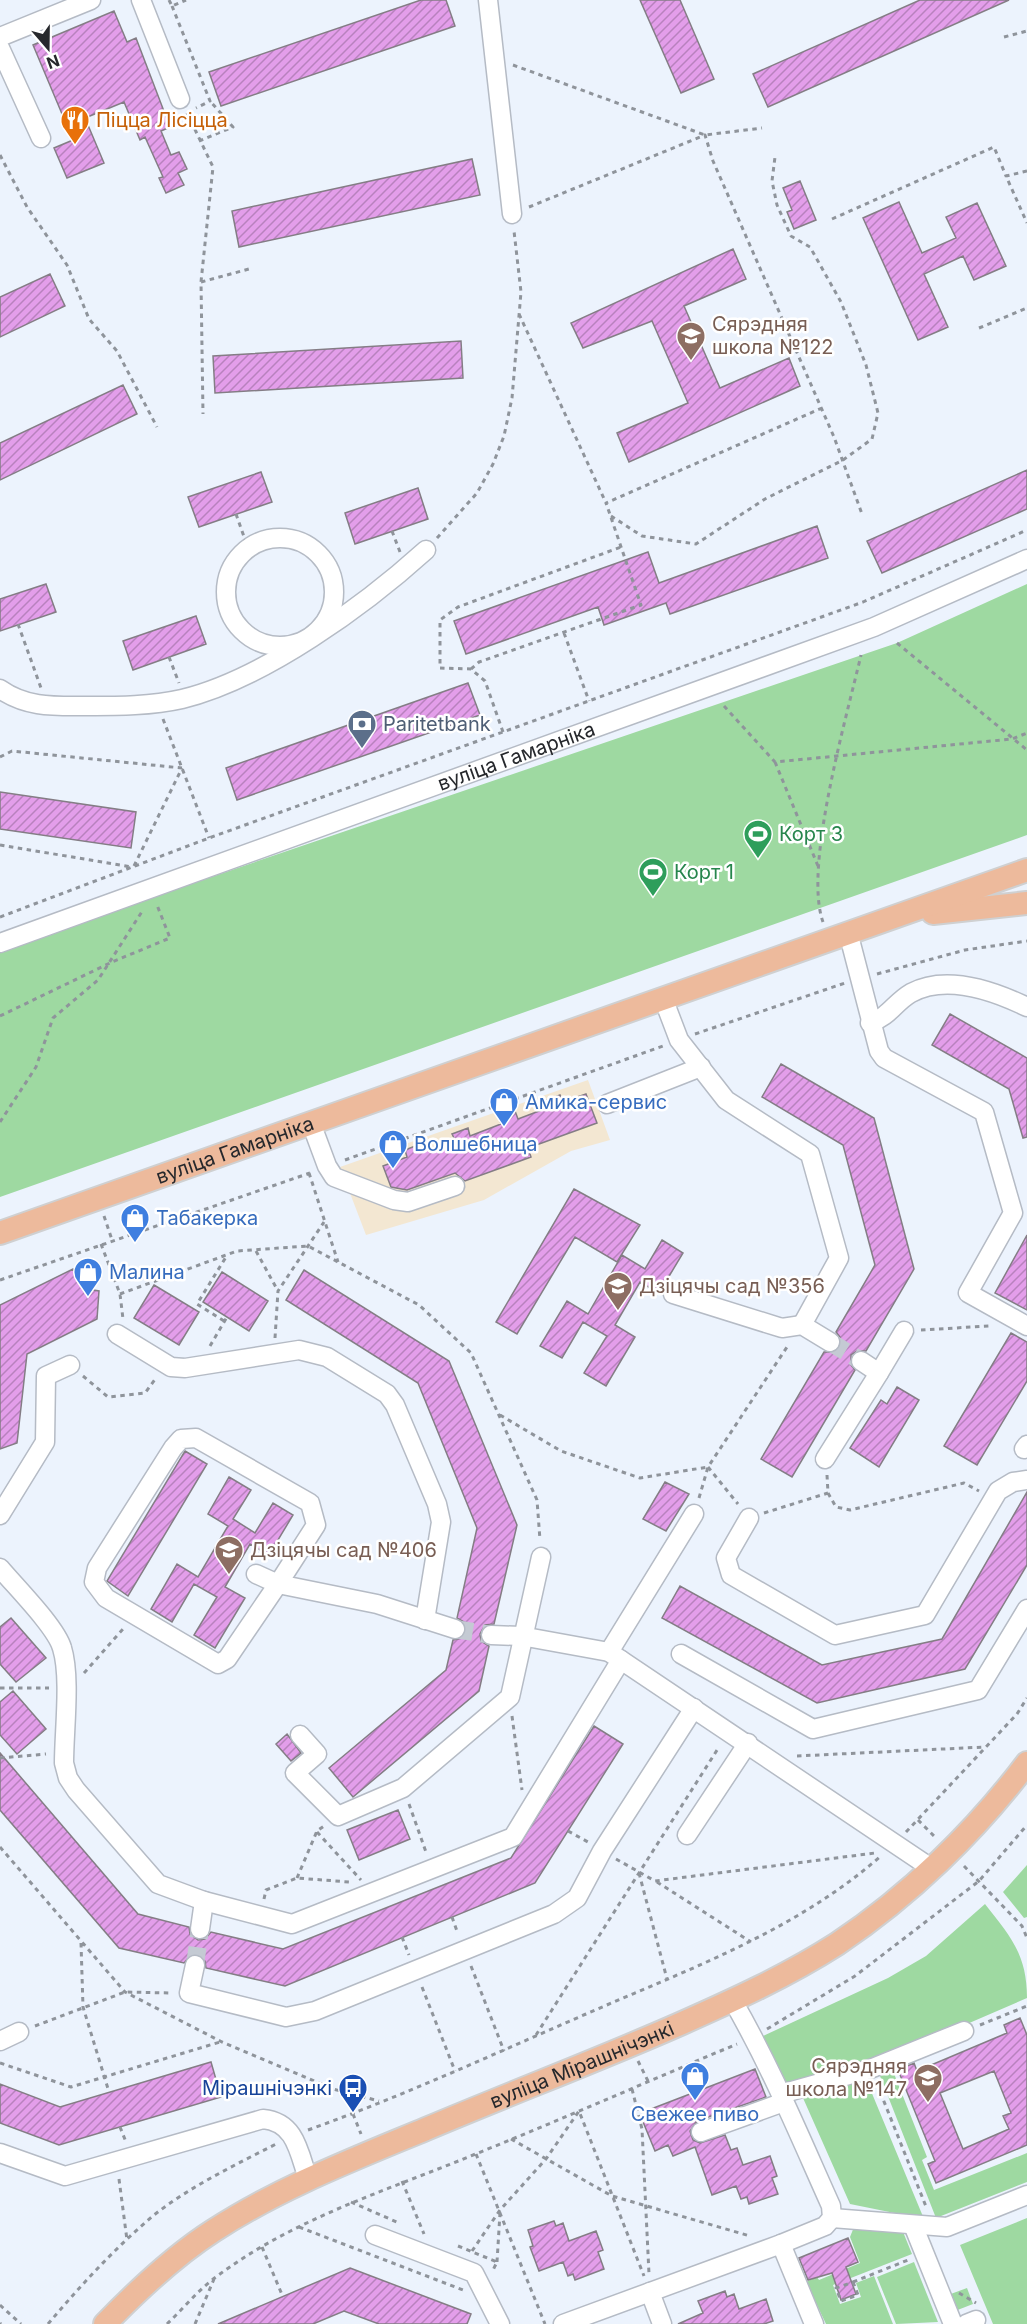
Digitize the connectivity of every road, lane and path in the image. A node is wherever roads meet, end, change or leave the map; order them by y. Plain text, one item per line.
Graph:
1 (90, 0) edge
2 (141, 0) edge
3 (169, 0) edge
4 (186, 0) edge
5 (488, 0) edge
6 (172, 6) junction
7 (1027, 31) edge
8 (0, 37) edge
9 (1004, 37) dead end
10 (0, 48) edge
11 (495, 58) junction
12 (210, 101) junction
13 (183, 106) junction
14 (762, 128) dead end
15 (705, 135) junction
16 (41, 138) dead end
17 (199, 141) junction
18 (0, 155) edge
19 (775, 157) dead end
20 (1027, 171) edge
21 (1006, 176) junction
22 (512, 214) junction
23 (832, 219) dead end
24 (1027, 223) edge
25 (249, 269) dead end
26 (201, 282) junction
27 (1027, 308) edge
28 (519, 312) junction
29 (979, 328) dead end
30 (822, 408) junction
31 (203, 414) dead end
32 (157, 428) dead end
33 (843, 460) junction
34 (606, 503) junction
35 (236, 514) dead end
36 (862, 514) dead end
37 (611, 516) junction
38 (1027, 530) edge
39 (621, 547) junction
40 (248, 548) junction
41 (426, 550) joint
42 (1027, 559) edge
43 (18, 624) dead end
44 (564, 632) junction
45 (311, 637) junction
46 (897, 643) dead end
47 (861, 655) dead end
48 (169, 657) dead end
49 (471, 669) junction
50 (0, 689) edge
51 (184, 699) junction
52 (589, 701) junction
53 (158, 704) junction
54 (48, 706) junction
55 (724, 706) dead end
56 (503, 732) junction
57 (1027, 733) edge
58 (1012, 738) junction
59 (1027, 750) edge
60 (838, 756) junction
61 (0, 757) edge
62 (775, 762) junction
63 (182, 768) junction
64 (209, 838) junction
65 (0, 845) edge
66 (134, 868) junction
67 (819, 869) junction
68 (1027, 870) edge
69 (1027, 903) edge
70 (820, 912) dead end
71 (0, 917) edge
72 (875, 923) junction
73 (848, 932) junction
74 (1027, 941) edge
75 (0, 943) edge
76 (112, 962) junction
77 (861, 978) junction
78 (663, 998) junction
79 (1027, 1007) edge
80 (0, 1016) edge
81 (870, 1023) junction
82 (679, 1040) junction
83 (700, 1067) junction
84 (607, 1104) dead end
85 (5, 1114) junction
86 (0, 1116) edge
87 (0, 1122) edge
88 (311, 1123) junction
89 (327, 1166) junction
90 (309, 1173) junction
91 (455, 1186) dead end
92 (324, 1222) junction
93 (0, 1233) edge
94 (101, 1244) junction
95 (308, 1246) junction
96 (256, 1250) junction
97 (227, 1255) junction
98 (338, 1262) junction
99 (0, 1280) edge
100 (278, 1291) junction
101 (120, 1294) junction
102 (673, 1294) dead end
103 (802, 1325) junction
104 (993, 1326) dead end
105 (1027, 1326) edge
106 (904, 1331) joint
107 (117, 1334) joint
108 (830, 1342) tunnel mouth
109 (273, 1353) junction
110 (861, 1361) tunnel mouth
111 (70, 1365) joint
112 (199, 1365) junction
113 (879, 1372) junction
114 (145, 1393) dead end
115 (498, 1414) junction
116 (825, 1460) joint
117 (708, 1467) junction
118 (1027, 1480) edge
119 (964, 1483) dead end
120 (828, 1493) junction
121 (694, 1514) joint
122 (0, 1515) edge
123 (749, 1518) junction
124 (541, 1557) joint
125 (0, 1568) edge
126 (256, 1574) dead end
127 (278, 1584) junction
128 (1027, 1609) edge
129 (425, 1620) junction
130 (126, 1626) dead end
131 (455, 1629) tunnel mouth
132 (491, 1635) tunnel mouth
133 (521, 1636) junction
134 (681, 1654) dead end
135 (615, 1656) junction
136 (85, 1672) dead end
137 (0, 1688) edge
138 (65, 1688) junction
139 (510, 1697) junction
140 (1027, 1698) edge
141 (694, 1708) junction
142 (729, 1730) junction
143 (300, 1735) dead end
144 (748, 1743) junction
145 (987, 1746) junction
146 (64, 1753) junction
147 (0, 1758) edge
148 (768, 1758) junction
149 (1027, 1763) edge
150 (403, 1788) junction
151 (522, 1791) dead end
152 (338, 1816) junction
153 (1027, 1825) edge
154 (317, 1831) junction
155 (568, 1831) dead end
156 (687, 1834) dead end
157 (895, 1844) junction
158 (0, 1847) edge
159 (602, 1851) junction
160 (433, 1868) junction
161 (931, 1868) junction
162 (639, 1873) junction
163 (297, 1878) junction
164 (655, 1881) junction
165 (979, 1881) junction
166 (204, 1901) junction
167 (260, 1916) junction
168 (1027, 1924) edge
169 (1022, 1926) junction
170 (200, 1929) tunnel mouth
171 (1027, 1938) edge
172 (81, 1941) junction
173 (751, 1942) junction
174 (465, 1950) junction
175 (195, 1965) tunnel mouth
176 (415, 1971) junction
177 (667, 1979) junction
178 (125, 1992) junction
179 (189, 1993) junction
180 (733, 2001) junction
181 (1027, 2006) edge
182 (83, 2007) junction
183 (964, 2031) joint
184 (19, 2032) joint
185 (535, 2036) junction
186 (754, 2037) junction
187 (0, 2041) edge
188 (222, 2042) junction
189 (504, 2051) junction
190 (0, 2063) edge
191 (870, 2069) junction
192 (455, 2071) junction
193 (104, 2078) junction
194 (632, 2089) junction
195 (109, 2092) dead end
196 (782, 2098) junction
197 (381, 2101) junction
198 (579, 2111) junction
199 (701, 2132) dead end
200 (293, 2135) junction
201 (511, 2139) junction
202 (0, 2153) edge
203 (476, 2154) junction
204 (546, 2159) junction
205 (308, 2180) junction
206 (402, 2181) junction
207 (120, 2186) dead end
208 (1027, 2195) edge
209 (612, 2196) junction
210 (644, 2207) junction
211 (500, 2210) junction
212 (832, 2218) junction
213 (913, 2225) junction
214 (299, 2227) junction
215 (935, 2227) junction
216 (424, 2234) dead end
217 (375, 2235) dead end
218 (127, 2240) junction
219 (781, 2244) junction
220 (262, 2247) junction
221 (472, 2251) dead end
222 (918, 2256) dead end
223 (497, 2262) dead end
224 (215, 2277) junction
225 (853, 2282) junction
226 (464, 2290) dead end
227 (650, 2292) junction
228 (283, 2297) dead end
229 (0, 2305) edge
230 (21, 2324) edge
231 (48, 2324) edge
232 (105, 2324) edge
233 (167, 2324) edge
234 (195, 2324) edge
235 (500, 2324) edge
236 (544, 2324) edge
237 (562, 2324) edge
238 (662, 2324) edge
239 (814, 2324) edge
240 (953, 2324) edge

1 - 8 street
2 - 13 street
3 - 6 path
4 - 6 path
5 - 11 street
6 - 12 path
7 - 9 path
10 - 16 street
11 - 15 path
11 - 22 street
12 - 13 path
12 - 17 path
13 - 17 path
14 - 15 path
15 - 22 path
15 - 30 path
17 - 26 path
18 - 32 path
19 - 33 path
20 - 21 path
21 - 23 path
21 - 24 path
22 - 28 path
25 - 26 path
26 - 31 path
27 - 29 path
28 - 34 path
28 - 41 path
30 - 33 path
30 - 34 path
33 - 36 path
33 - 37 path
34 - 37 path
35 - 40 path
37 - 39 path
38 - 52 path
39 - 44 path
39 - 49 path
40 - 45 street
40 - 45 street
41 - 45 street
42 - 75 street, вуліца Гамарніка
43 - 54 path
44 - 49 path
44 - 52 path
45 - 51 street
46 - 58 path
47 - 60 path
48 - 51 path
49 - 56 path
50 - 54 street
51 - 53 street
52 - 56 path
53 - 54 street
53 - 63 path
55 - 62 path
56 - 64 path
57 - 58 path
58 - 59 path
58 - 60 path
60 - 62 path
60 - 67 path
61 - 63 path
62 - 67 path
63 - 64 path
63 - 66 path
64 - 66 path
65 - 66 path
66 - 71 path
67 - 70 path
68 - 72 main road, вуліца Гамарніка
69 - 72 main road, вуліца Гамарніка
72 - 73 main road, вуліца Гамарніка
73 - 77 street
73 - 78 main road, вуліца Гамарніка
74 - 77 path
76 - 76 path
76 - 80 path
76 - 85 path
77 - 81 street
77 - 82 path
78 - 82 street
78 - 88 main road, вуліца Гамарніка
79 - 81 street
81 - 105 street
82 - 83 street
82 - 89 path
83 - 84 street
83 - 103 street
85 - 86 path
85 - 87 path
88 - 89 street
88 - 93 main road, вуліца Гамарніка
89 - 90 path
89 - 91 street
90 - 92 path
90 - 94 path
92 - 95 path
92 - 98 path
94 - 99 path
94 - 101 path
95 - 96 path
95 - 98 path
95 - 100 path
96 - 97 path
96 - 100 path
97 - 101 path
97 - 112 path
98 - 115 path
100 - 109 path
101 - 107 path
102 - 103 street
103 - 108 street
103 - 117 path
104 - 106 path
106 - 113 street
107 - 112 street
109 - 112 street
109 - 129 street
110 - 113 street
111 - 114 path
111 - 122 street
113 - 116 street
115 - 117 path
115 - 124 path
116 - 120 path
117 - 121 path
117 - 123 path
118 - 123 street
119 - 120 path
120 - 123 path
121 - 135 street
124 - 133 street
125 - 138 street
126 - 127 street
127 - 127 street
127 - 129 street
128 - 134 street
129 - 131 street
130 - 136 path
132 - 133 street
133 - 135 street
133 - 139 street
135 - 141 street
135 - 160 street
137 - 138 path
138 - 146 street
139 - 150 street
139 - 151 path
140 - 145 path
141 - 142 street
141 - 159 street
142 - 144 street
142 - 162 path
143 - 152 street
144 - 148 street
144 - 156 street
145 - 148 path
145 - 157 path
146 - 147 path
146 - 166 street
148 - 157 street
149 - 161 main road, вуліца Мірашнічэнкі
150 - 152 street
150 - 160 path
152 - 154 path
153 - 165 path
154 - 163 path
154 - 163 path
155 - 159 path
157 - 161 street
158 - 172 path
159 - 162 path
159 - 174 street
160 - 167 street
161 - 180 main road, вуліца Мірашнічэнкі
162 - 164 path
162 - 177 path
162 - 185 path
163 - 167 path
164 - 173 path
164 - 173 path
165 - 169 path
165 - 186 path
166 - 167 street
166 - 170 street
168 - 169 path
169 - 171 path
172 - 178 path
172 - 182 path
173 - 177 path
174 - 176 street
174 - 189 path
175 - 179 street
176 - 179 street
176 - 192 path
177 - 185 path
178 - 179 path
178 - 182 path
178 - 188 path
180 - 186 street
180 - 205 main road, вуліца Мірашнічэнкі
181 - 183 path
182 - 184 path
182 - 193 path
183 - 191 street
184 - 187 street
185 - 189 path
186 - 194 path
186 - 196 street
188 - 193 path
188 - 197 path
189 - 192 path
190 - 193 path
191 - 196 street
191 - 215 path
192 - 197 path
193 - 195 path
194 - 198 path
194 - 210 path
196 - 199 street
196 - 212 street
197 - 200 path
198 - 201 path
198 - 204 path
198 - 209 path
200 - 202 street
200 - 205 street
200 - 218 path
201 - 203 path
201 - 204 path
203 - 206 path
203 - 211 path
204 - 209 path
204 - 211 path
205 - 232 main road, вуліца Мірашнічэнкі
206 - 214 path
206 - 216 path
207 - 218 path
208 - 215 street
209 - 210 path
209 - 227 path
210 - 219 path
210 - 227 path
211 - 221 path
211 - 223 path
211 - 236 path
212 - 213 street
212 - 219 street
213 - 215 street
213 - 240 street
214 - 220 path
214 - 226 path
217 - 235 street
218 - 231 path
219 - 227 street
219 - 239 street
220 - 224 path
220 - 228 path
222 - 225 path
224 - 233 path
224 - 234 path
225 - 225 path
227 - 237 street
227 - 238 street
229 - 230 path

